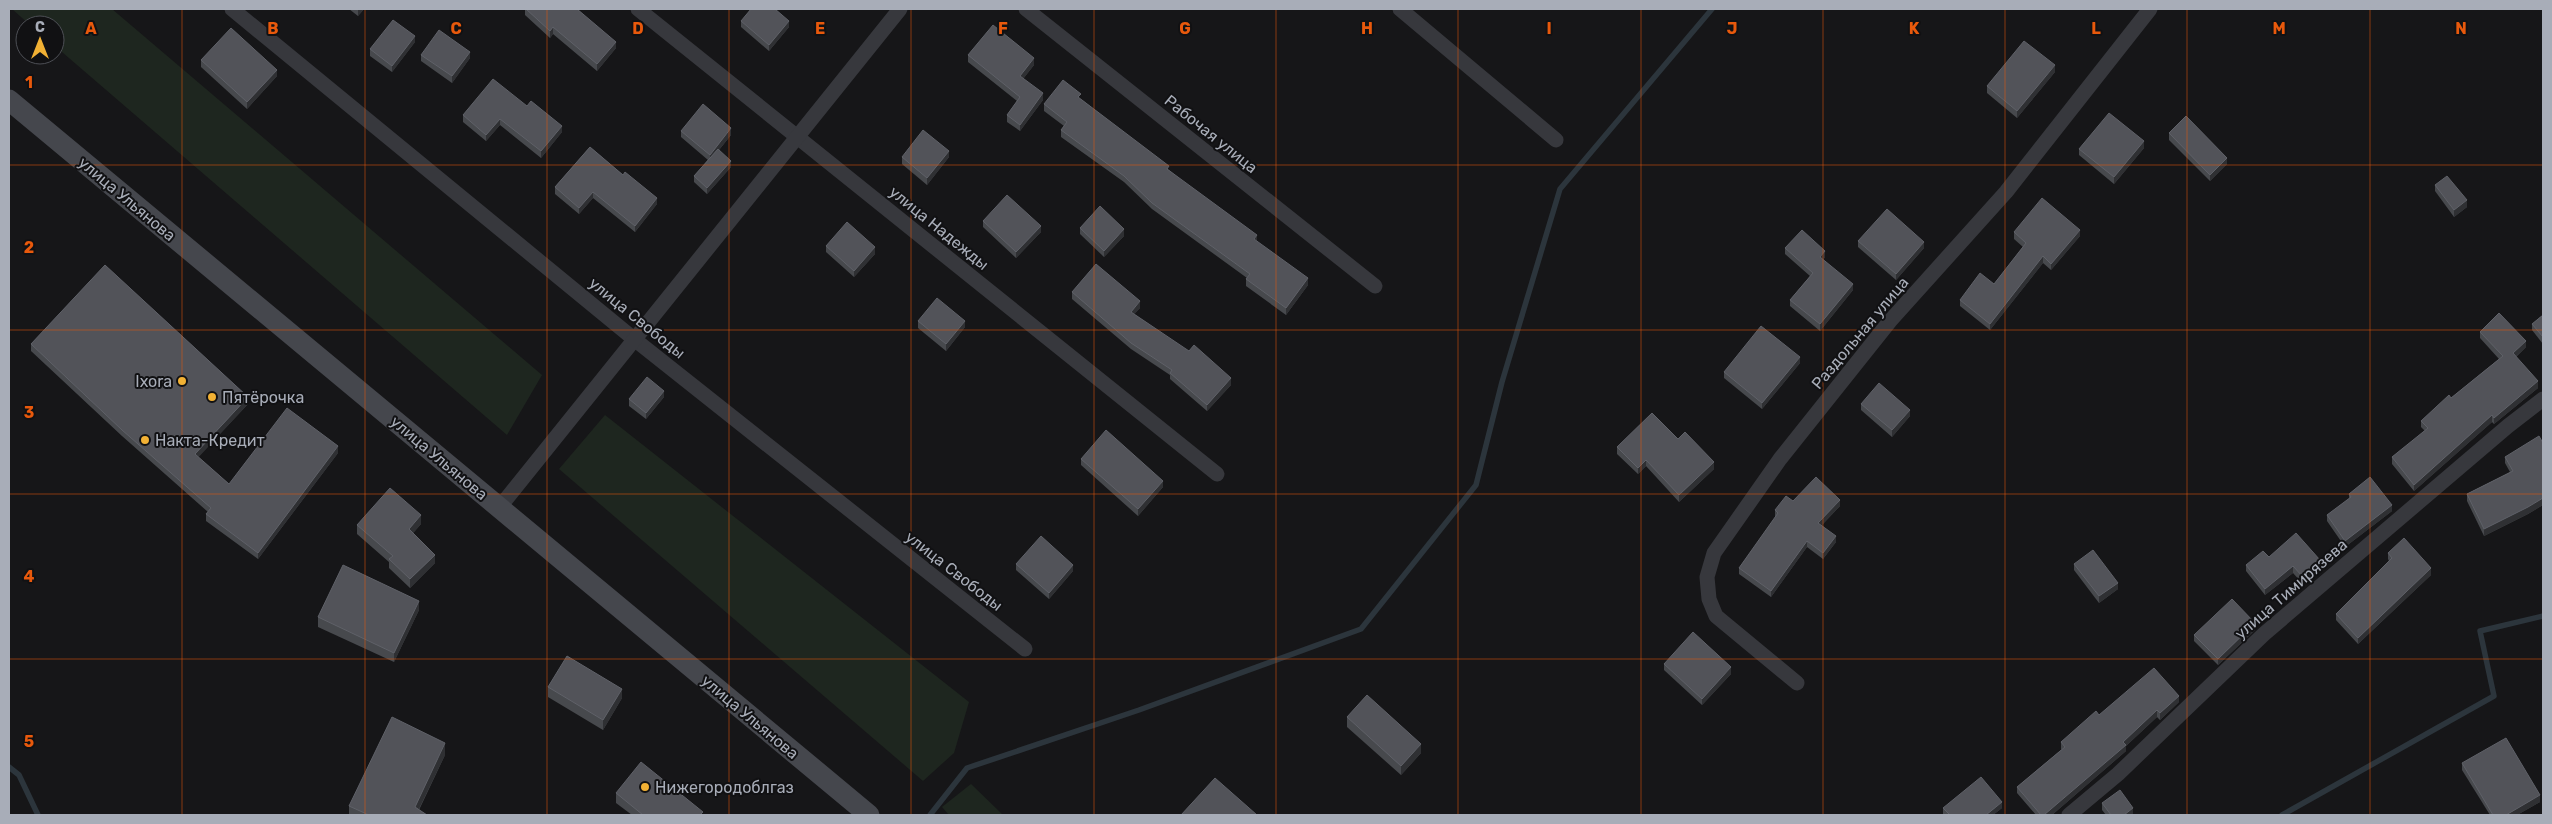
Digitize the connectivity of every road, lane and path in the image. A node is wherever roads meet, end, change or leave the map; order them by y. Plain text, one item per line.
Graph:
1 (232, 9) edge
2 (638, 9) edge
3 (900, 9) edge
4 (1026, 9) edge
5 (1400, 9) edge
6 (2150, 9) edge
7 (9, 100) edge
8 (797, 136) junction
9 (1556, 140) dead end
10 (1374, 286) dead end
11 (634, 339) junction
12 (2543, 399) edge
13 (1217, 474) dead end
14 (499, 508) junction
15 (1025, 649) dead end
16 (1797, 683) dead end
17 (869, 815) edge
18 (2069, 815) edge

1 - 11 street, улица Свободы
2 - 8 street, улица Надежды
3 - 8 street
4 - 10 street, Рабочая улица
5 - 9 street
6 - 16 street, Раздольная улица
7 - 14 main road, улица Ульянова
8 - 11 street
8 - 13 street, улица Надежды
11 - 14 street
11 - 15 street, улица Свободы
12 - 18 street, улица Тимирязева
14 - 17 main road, улица Ульянова

